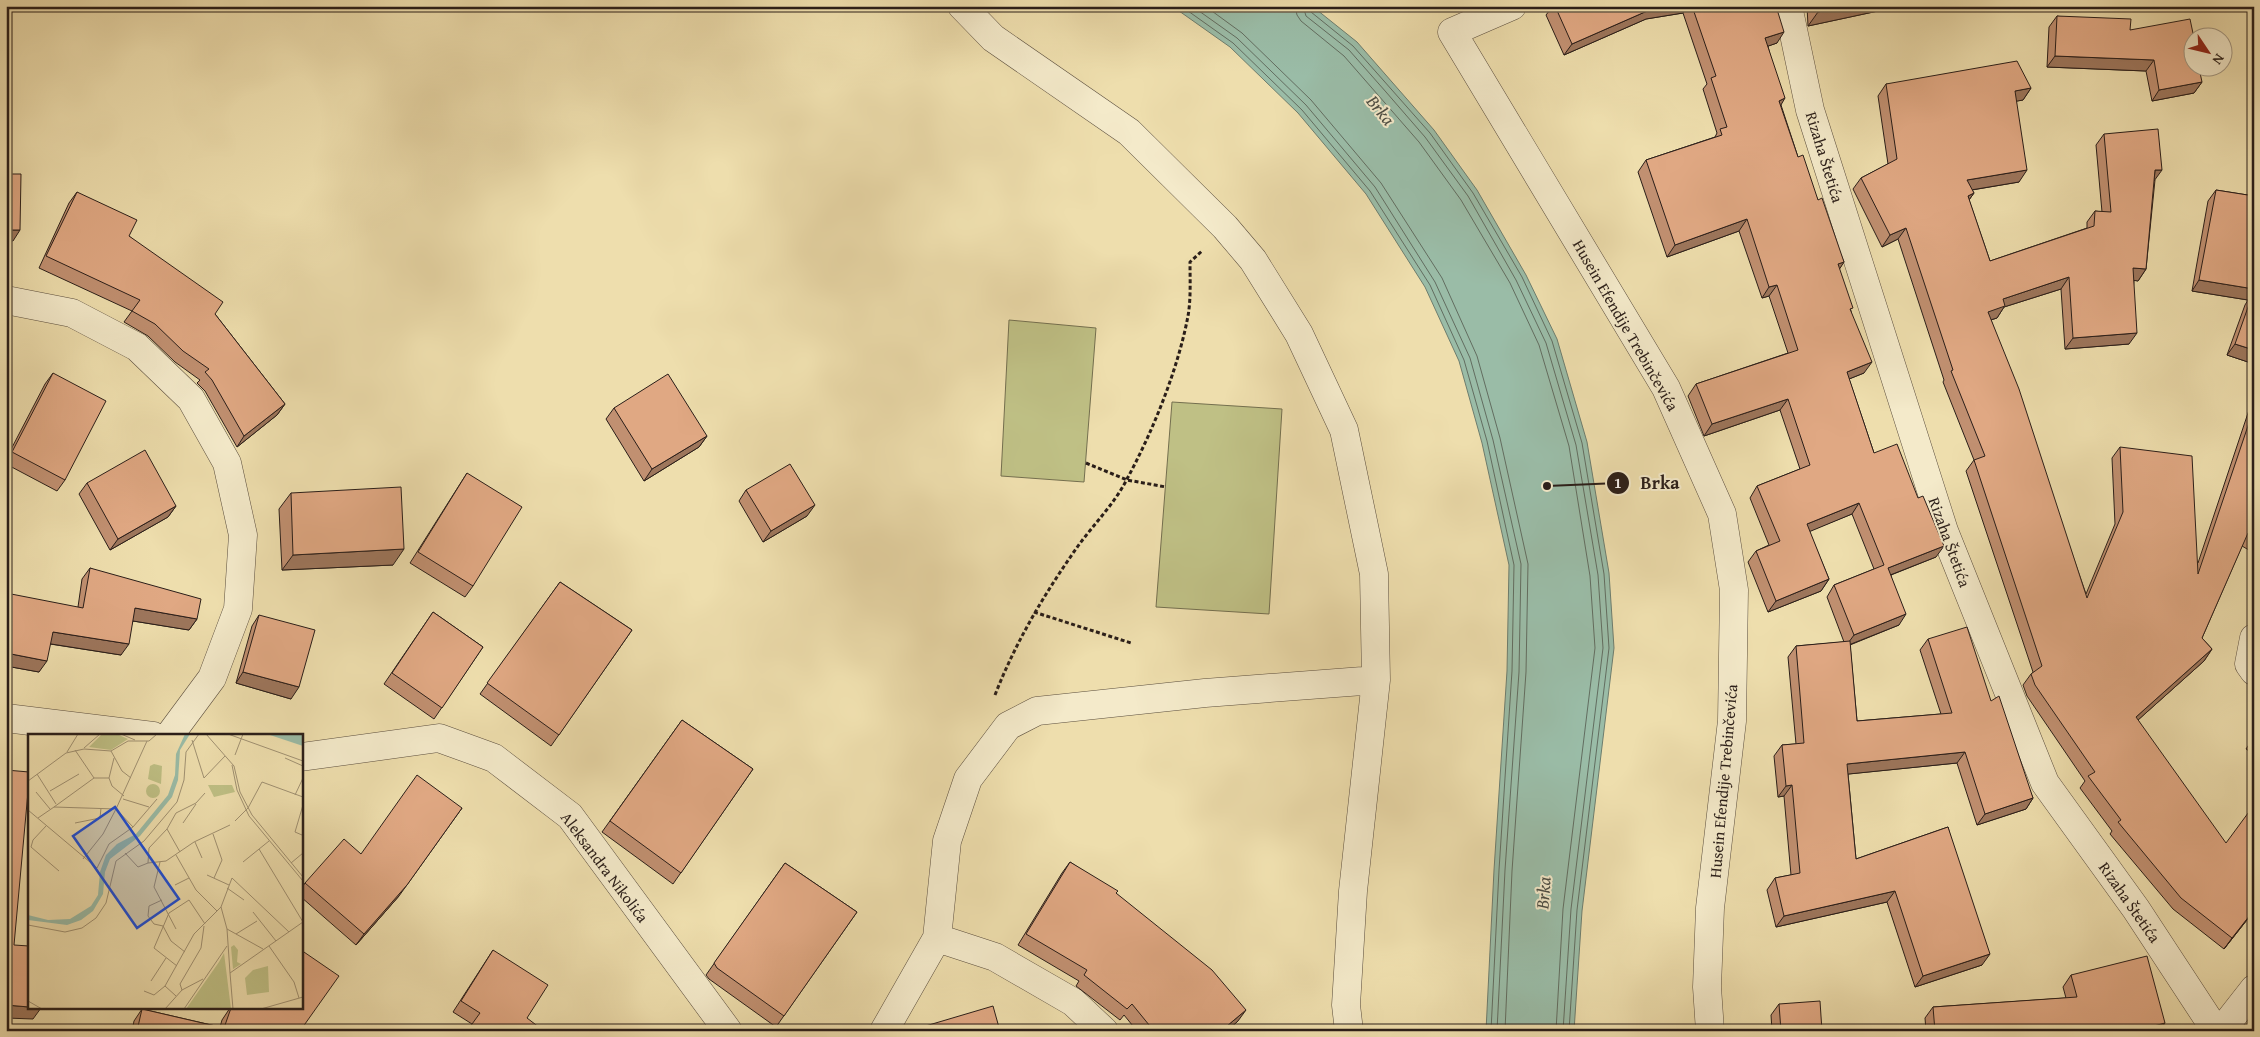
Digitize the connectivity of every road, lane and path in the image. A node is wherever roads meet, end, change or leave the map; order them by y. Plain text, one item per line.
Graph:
1 (962, 6) edge
2 (1512, 6) edge
3 (1788, 6) edge
4 (1226, 227) junction
5 (6, 300) edge
6 (1086, 463) dead end
7 (1127, 480) junction
8 (1166, 487) dead end
9 (1034, 612) junction
10 (2254, 638) edge
11 (1130, 643) dead end
12 (2254, 671) edge
13 (1376, 680) junction
14 (6, 718) edge
15 (137, 734) edge
16 (170, 734) edge
17 (993, 745) junction
18 (302, 756) edge
19 (937, 938) junction
20 (2254, 989) edge
21 (728, 1031) edge
22 (884, 1031) edge
23 (1104, 1031) edge
24 (1349, 1031) edge
25 (1710, 1031) edge
26 (2216, 1031) edge
27 (2221, 1031) edge

1 - 4 street
2 - 25 street, Husein Efendije Trebinčevića
3 - 26 street, Rizaha Štetića
4 - 7 path
4 - 13 street
5 - 16 street
6 - 7 path
7 - 8 path
7 - 9 path
9 - 11 path
9 - 17 path
10 - 12 street
13 - 17 street
13 - 24 street
14 - 15 street
17 - 19 street
18 - 21 street, Aleksandra Nikolića
19 - 22 street
19 - 23 street
20 - 27 street

